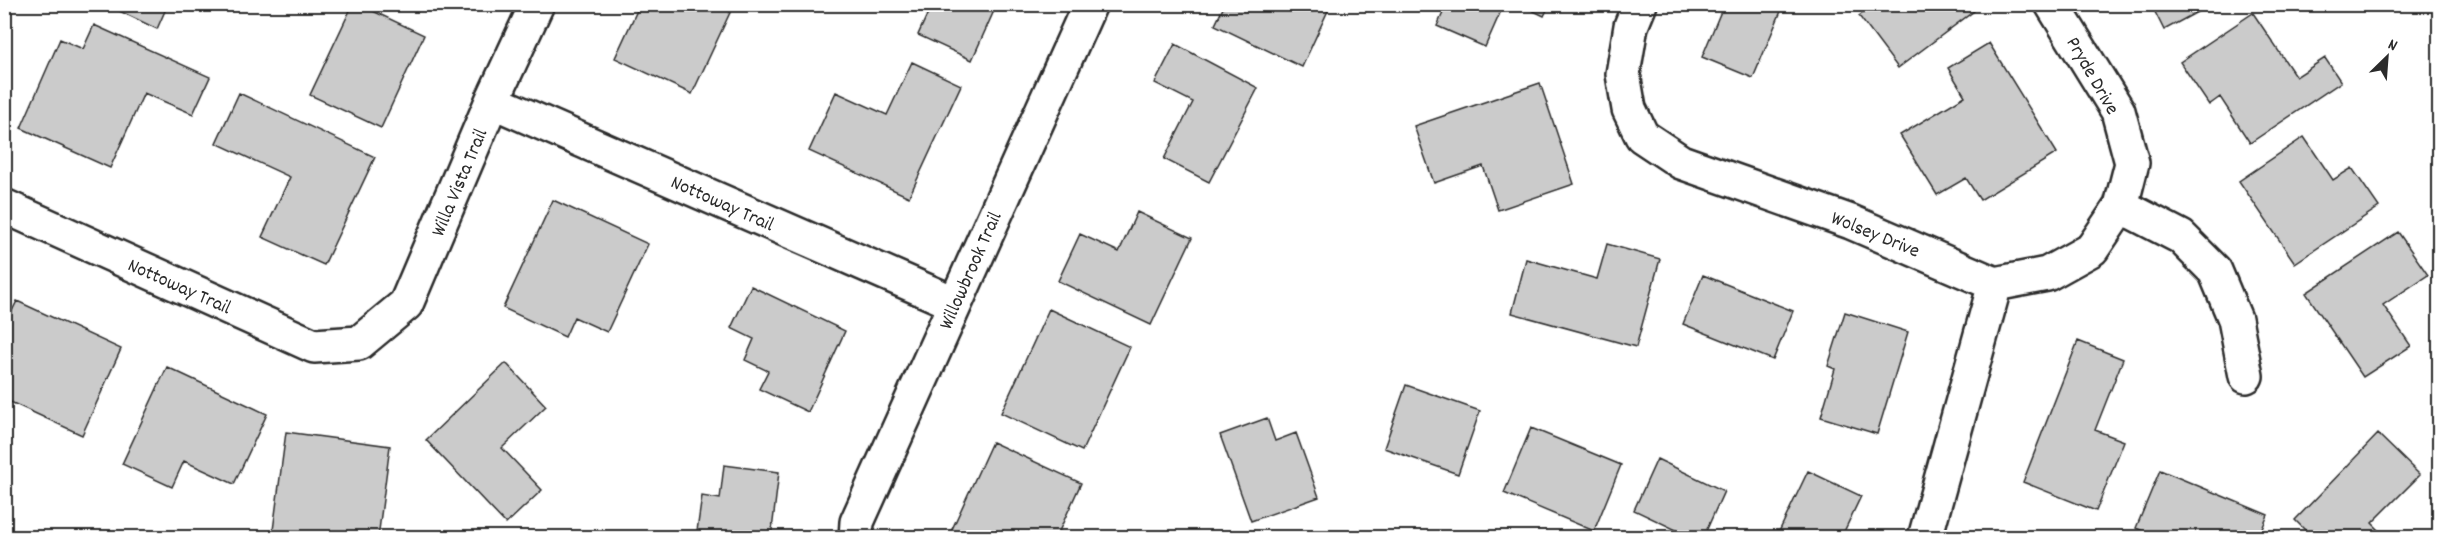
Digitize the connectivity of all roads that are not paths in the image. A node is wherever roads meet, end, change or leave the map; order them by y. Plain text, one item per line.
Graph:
1 (537, 4) edge
2 (1090, 4) edge
3 (1640, 4) edge
4 (2052, 4) edge
5 (492, 101) junction
6 (4, 206) edge
7 (2121, 206) junction
8 (1995, 284) junction
9 (954, 303) junction
10 (359, 343) joint
11 (2246, 376) dead end
12 (856, 537) edge
13 (1925, 537) edge

1 - 5 street, Willa Vista Trail
2 - 9 street, Willowbrook Trail
3 - 8 street, Wolsey Drive
4 - 7 street, Pryde Drive
5 - 9 street, Nottoway Trail
5 - 10 street, Willa Vista Trail
6 - 10 street, Nottoway Trail
7 - 8 street, Pryde Drive
7 - 11 street
8 - 13 street
9 - 12 street, Willowbrook Trail

